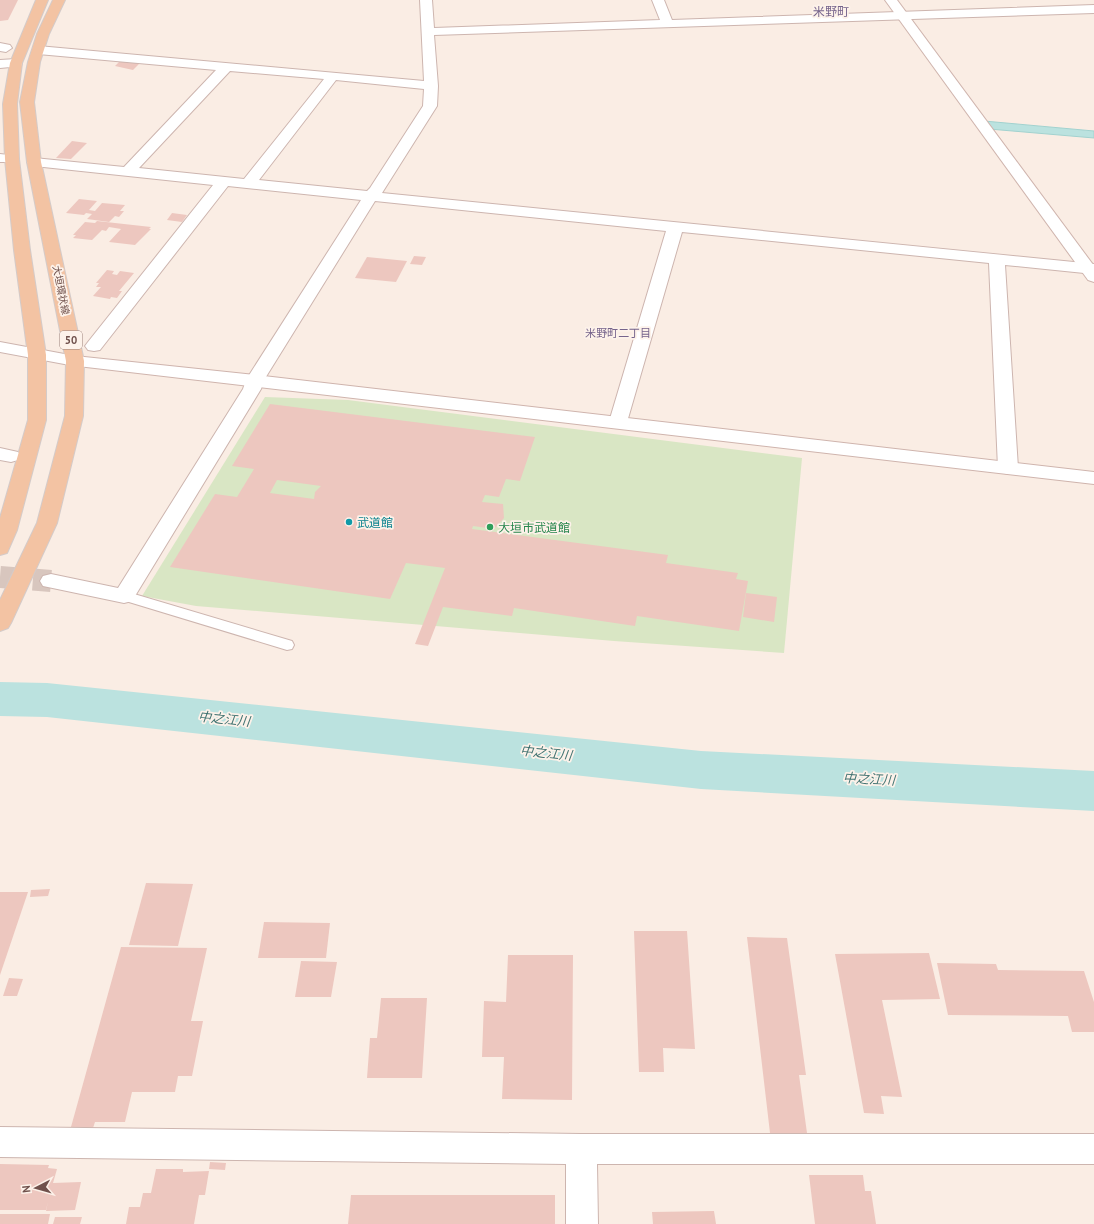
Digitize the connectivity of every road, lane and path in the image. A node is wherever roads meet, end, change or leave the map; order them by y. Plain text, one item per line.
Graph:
1 (42, 0) edge
2 (59, 0) edge
3 (426, 0) edge
4 (658, 0) edge
5 (891, 0) edge
6 (1094, 9) edge
7 (902, 15) junction
8 (667, 24) junction
9 (428, 32) junction
10 (34, 42) junction
11 (8, 64) edge
12 (226, 67) junction
13 (333, 76) junction
14 (430, 80) junction
15 (6, 159) edge
16 (34, 162) junction
17 (126, 172) junction
18 (224, 181) junction
19 (248, 184) junction
20 (370, 197) junction
21 (675, 228) junction
22 (997, 259) junction
23 (1092, 271) edge
24 (94, 346) dead end
25 (0, 348) edge
26 (37, 355) junction
27 (75, 361) junction
28 (255, 380) junction
29 (618, 422) junction
30 (1008, 468) junction
31 (1094, 478) edge
32 (0, 548) edge
33 (51, 581) tunnel mouth
34 (124, 596) junction
35 (0, 623) edge
36 (287, 645) dead end
37 (0, 1142) edge
38 (581, 1149) junction
39 (1094, 1149) edge
40 (582, 1224) edge

1 - 10 main road, 大垣環状線 / 50
2 - 10 main road, 大垣環状線 / 50
3 - 9 street
4 - 8 street
5 - 7 street
6 - 7 street
7 - 8 street
7 - 23 street
8 - 9 street
9 - 14 street
10 - 11 main road, 大垣環状線 / 50
10 - 12 street
10 - 16 main road, 大垣環状線 / 50
11 - 15 main road, 大垣環状線 / 50
12 - 13 street
12 - 17 street
13 - 14 street
13 - 19 street
14 - 20 street
15 - 26 main road, 大垣環状線 / 50
16 - 17 street
16 - 27 main road, 大垣環状線 / 50
17 - 18 street
18 - 19 street
18 - 24 street
19 - 20 street
20 - 21 street
20 - 28 street
21 - 22 street
21 - 29 street
22 - 23 street
22 - 30 street
25 - 26 street
26 - 27 street
26 - 32 main road, 大垣環状線 / 50
27 - 28 street
27 - 35 main road, 大垣環状線 / 50
28 - 29 street
28 - 34 street
29 - 30 street
30 - 31 street
33 - 34 street
34 - 36 lane
37 - 38 street
38 - 39 street
38 - 40 street

